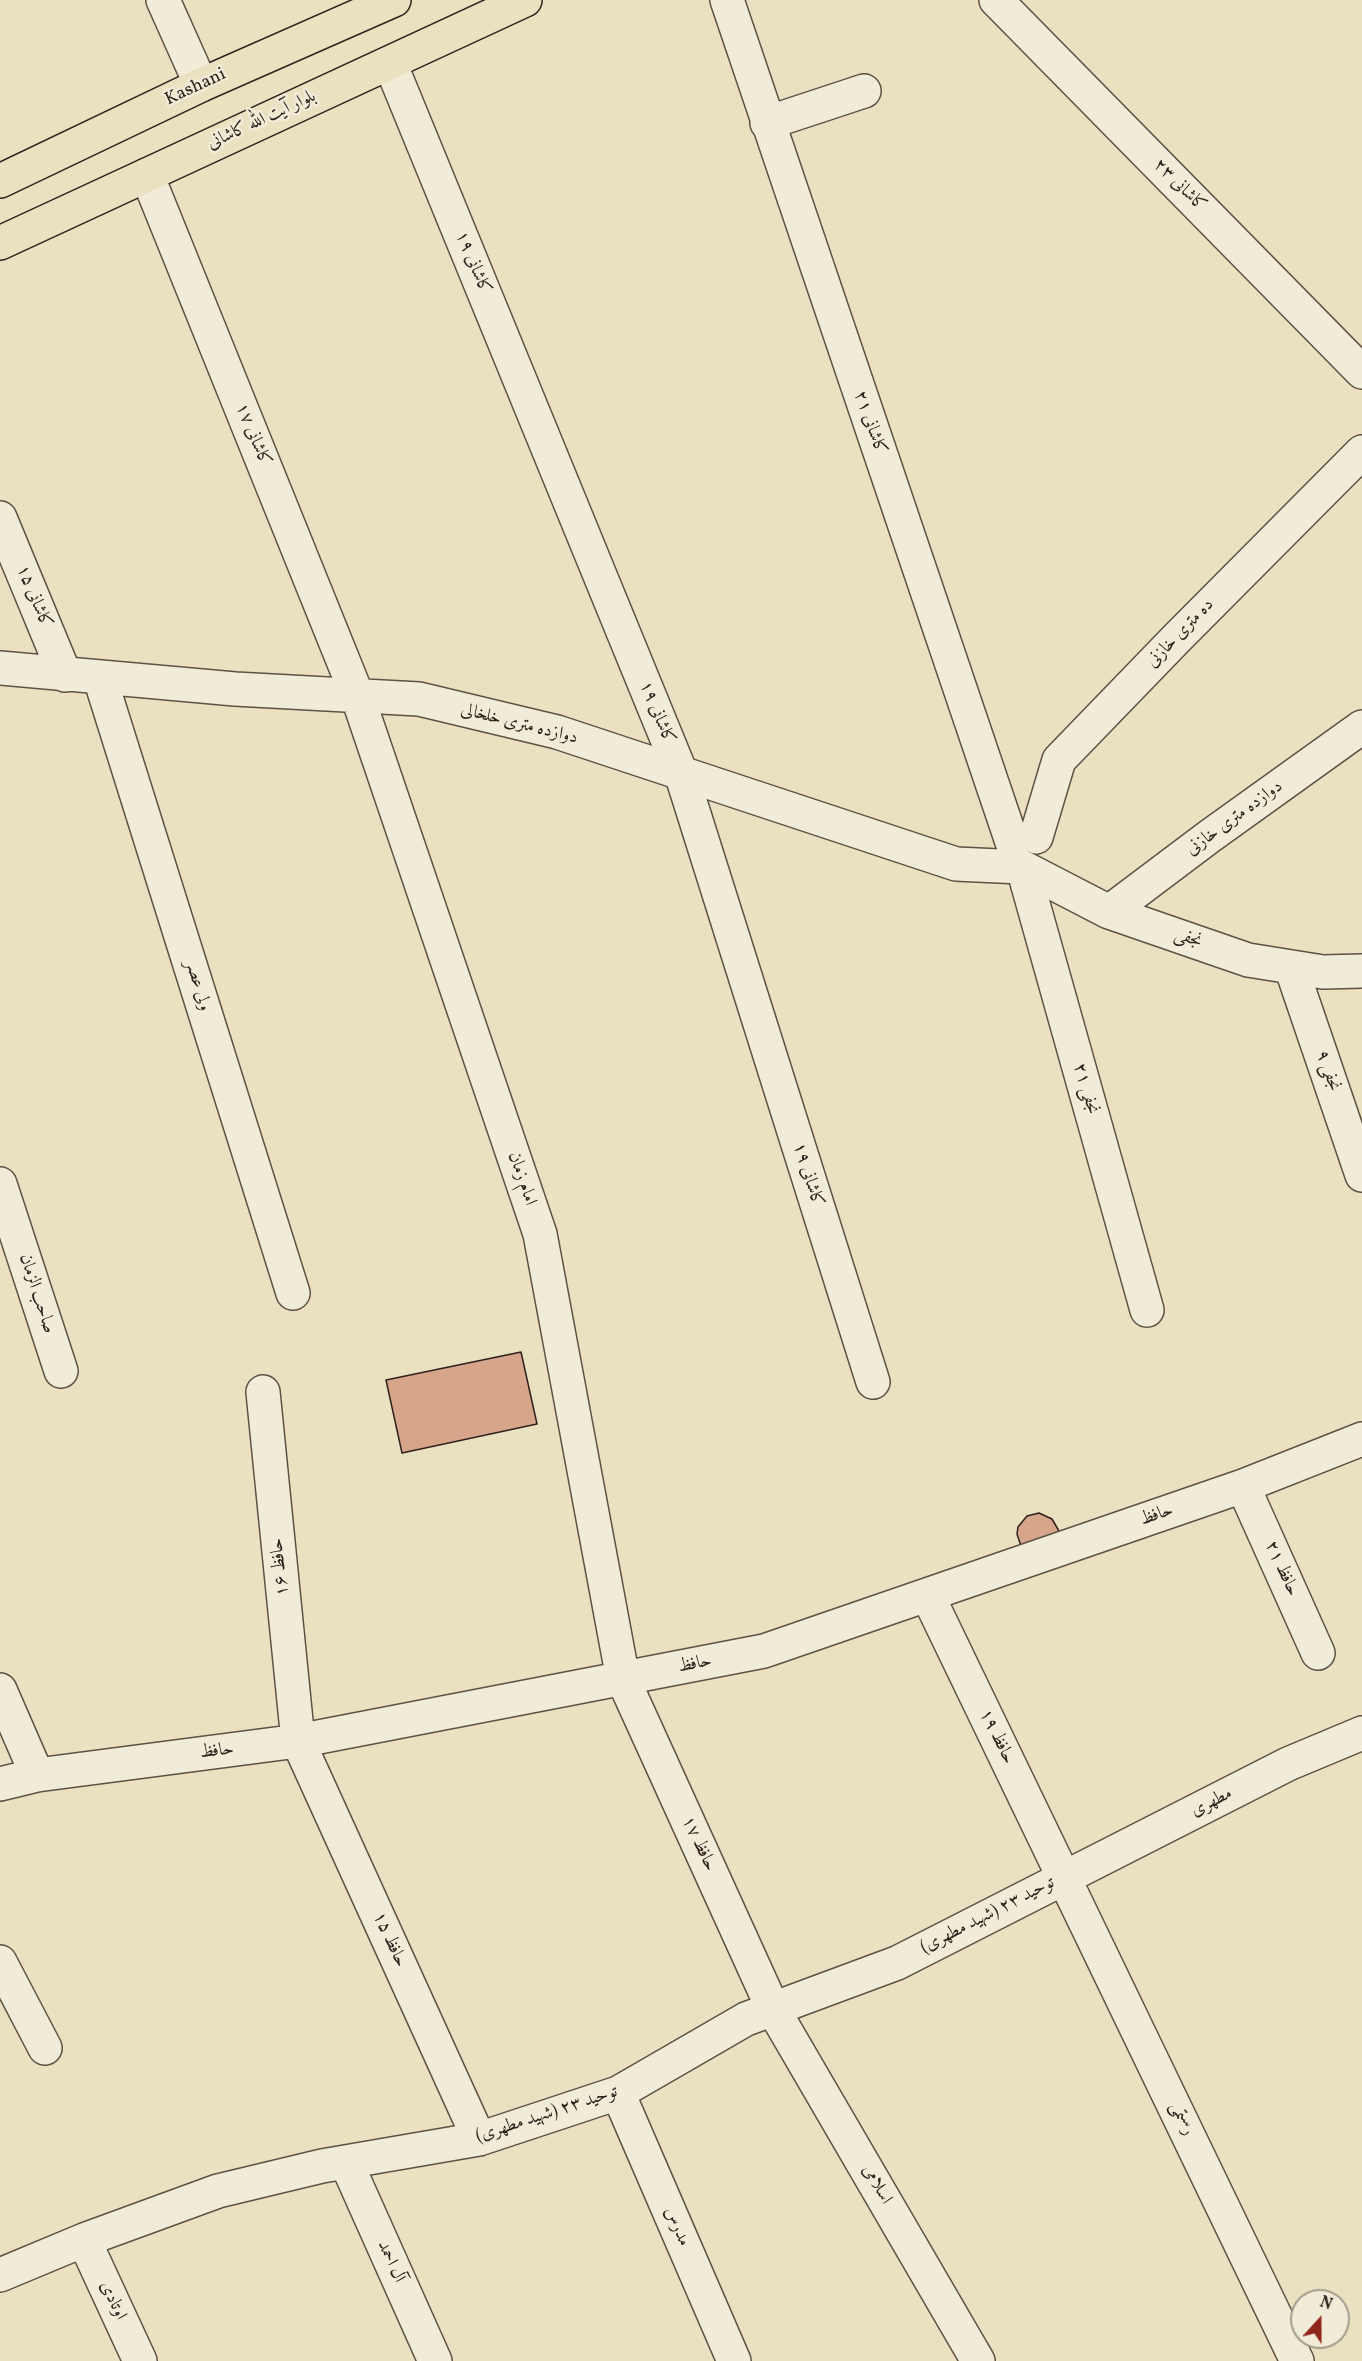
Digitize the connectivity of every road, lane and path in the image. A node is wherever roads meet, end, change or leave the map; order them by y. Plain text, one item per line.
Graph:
1 (163, 0) edge
2 (394, 0) edge
3 (525, 0) edge
4 (727, 0) edge
5 (996, 0) edge
6 (390, 63) junction
7 (201, 85) junction
8 (864, 91) dead end
9 (767, 123) junction
10 (147, 175) junction
11 (0, 181) edge
12 (0, 243) edge
13 (1362, 372) edge
14 (1362, 452) edge
15 (0, 518) edge
16 (0, 668) edge
17 (65, 675) junction
18 (100, 678) junction
19 (357, 695) junction
20 (1362, 727) edge
21 (681, 773) junction
22 (1024, 857) junction
23 (1109, 912) junction
24 (1291, 967) junction
25 (1362, 971) edge
26 (1362, 1175) edge
27 (0, 1184) edge
28 (293, 1293) dead end
29 (1147, 1310) dead end
30 (61, 1371) dead end
31 (873, 1382) dead end
32 (263, 1392) dead end
33 (1362, 1439) edge
34 (1243, 1486) junction
35 (928, 1596) junction
36 (1318, 1653) dead end
37 (622, 1679) junction
38 (0, 1690) edge
39 (1361, 1735) edge
40 (298, 1741) junction
41 (37, 1775) junction
42 (0, 1784) edge
43 (1064, 1878) junction
44 (0, 1962) edge
45 (773, 2009) junction
46 (45, 2048) dead end
47 (618, 2093) junction
48 (479, 2139) junction
49 (346, 2162) junction
50 (84, 2240) junction
51 (0, 2275) edge
52 (140, 2361) edge
53 (435, 2361) edge
54 (734, 2361) edge
55 (978, 2361) edge
56 (1297, 2361) edge

1 - 7 street
2 - 7 main road, Kashani
3 - 6 main road, بلوار آیت الله کاشانی
4 - 9 street, کاشانی ۲۱
5 - 13 street, کاشانی ۲۳
6 - 10 main road, بلوار آیت الله کاشانی
6 - 21 street, کاشانی ۱۹
7 - 11 main road, Kashani
8 - 9 street
9 - 22 street, کاشانی ۲۱
10 - 12 main road, بلوار آیت الله کاشانی
10 - 19 street, کاشانی ۱۷
14 - 22 street, ده متری خازنی
15 - 17 street, کاشانی ۱۵
16 - 17 street, دوازده متری خلخالی
17 - 18 street, دوازده متری خلخالی
18 - 19 street, دوازده متری خلخالی
18 - 28 street, ولی عصر
19 - 21 street, دوازده متری خلخالی
19 - 37 street, امام زمان
20 - 23 street, دوازده متری خازنی
21 - 22 street, دوازده متری خلخالی
21 - 31 street, کاشانی ۱۹
22 - 23 street, نجفی
22 - 29 street, نجفی ۲۱
23 - 24 street, نجفی
24 - 25 street, نجفی
24 - 26 street, نجفی ۹
27 - 30 street, صاحب الزمان
32 - 40 street, حافظ ۱۶
33 - 34 street, حافظ
34 - 35 street, حافظ
34 - 36 street, حافظ ۲۱
35 - 37 street, حافظ
35 - 43 street, حافظ ۱۹
37 - 40 street, حافظ
37 - 45 street, حافظ ۱۷
38 - 41 street
39 - 43 street, مطهری
40 - 41 street, حافظ
40 - 48 street, حافظ ۱۵
41 - 42 street, حافظ
43 - 45 street, توحید ۲۳ (شهید مطهری)
43 - 56 street, رستمی
44 - 46 street
45 - 47 street, توحید ۲۳ (شهید مطهری)
45 - 55 street, اسلامی
47 - 48 street, توحید ۲۳ (شهید مطهری)
47 - 54 street, مدرس
48 - 49 street, توحید ۲۳ (شهید مطهری)
49 - 50 street, توحید ۲۳ (شهید مطهری)
49 - 53 street, آل احمد
50 - 51 street, توحید ۲۳ (شهید مطهری)
50 - 52 street, اوتادی

